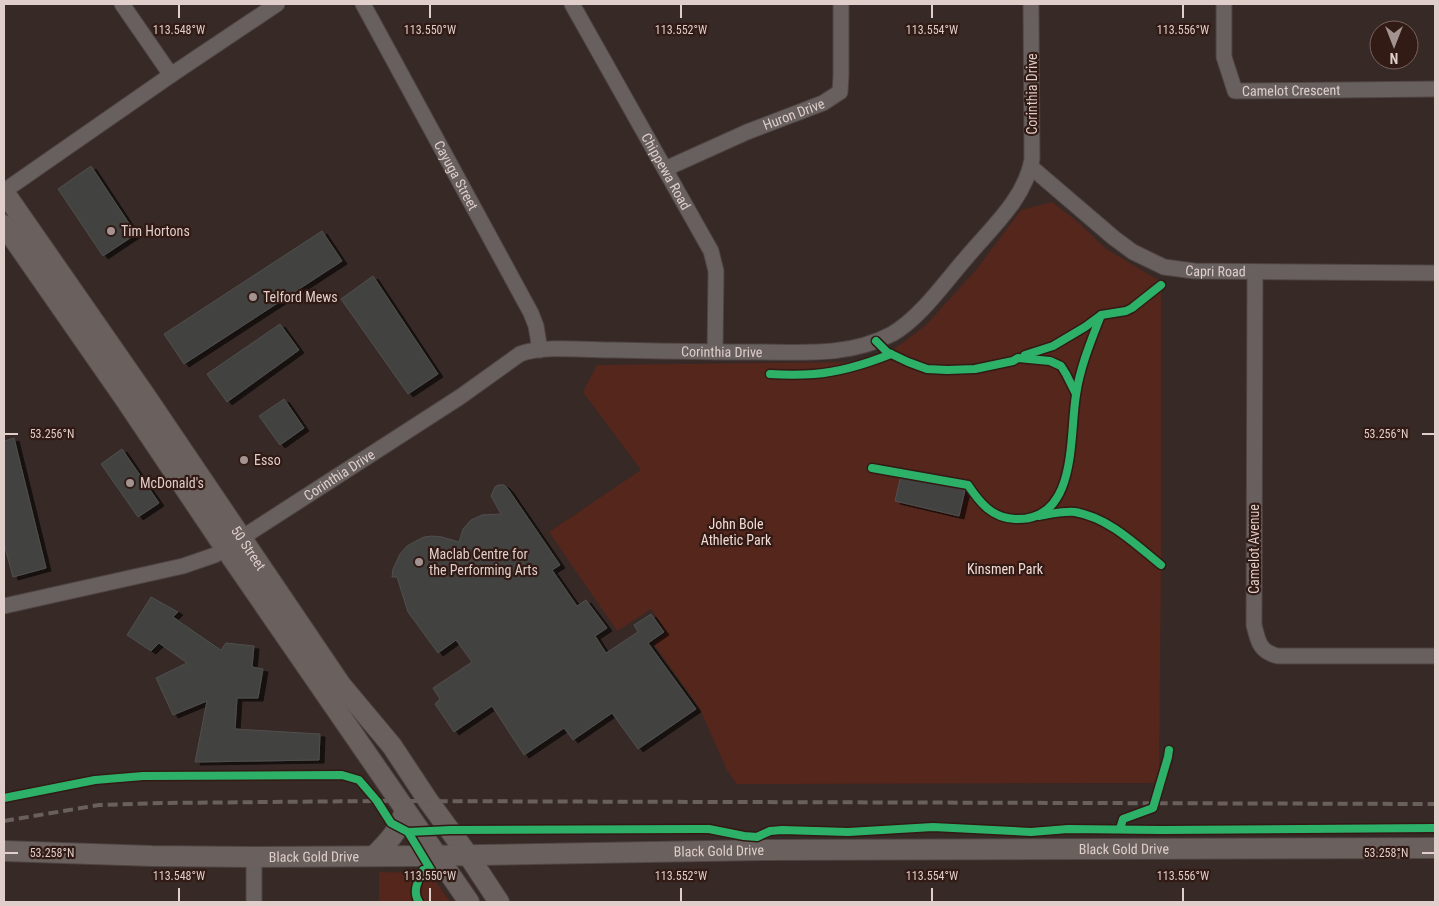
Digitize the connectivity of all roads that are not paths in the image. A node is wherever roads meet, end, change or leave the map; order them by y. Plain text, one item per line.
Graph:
1 (122, 4) edge
2 (277, 4) edge
3 (363, 4) edge
4 (572, 4) edge
5 (841, 4) edge
6 (1031, 4) edge
7 (1224, 4) edge
8 (171, 76) junction
9 (1435, 89) edge
10 (1031, 167) junction
11 (665, 170) junction
12 (4, 191) edge
13 (4, 225) edge
14 (1256, 272) junction
15 (1435, 273) edge
16 (540, 350) junction
17 (715, 352) junction
18 (234, 543) junction
19 (4, 606) edge
20 (1435, 656) edge
21 (405, 810) junction
22 (1435, 848) edge
23 (11, 851) edge
24 (521, 854) junction
25 (468, 855) junction
26 (374, 856) junction
27 (437, 856) junction
28 (254, 857) junction
29 (498, 899) edge
30 (254, 902) edge
31 (469, 902) edge

1 - 8 street
2 - 8 street
3 - 16 street, Cayuga Street
4 - 11 street, Chippewa Road
5 - 11 street, Huron Drive
6 - 10 street, Corinthia Drive
7 - 9 street, Camelot Crescent
8 - 12 street
10 - 14 street, Capri Road
10 - 17 street, Corinthia Drive
11 - 17 street, Chippewa Road
12 - 18 main road, 50 Street
13 - 18 main road, 50 Street
14 - 15 street, Capri Road
14 - 20 street, Camelot Avenue
16 - 17 street, Corinthia Drive
16 - 18 street, Corinthia Drive
18 - 19 street, Corinthia Drive
18 - 21 main road, 50 Street
18 - 25 main road, 50 Street
21 - 26 main road
21 - 27 main road, 50 Street
22 - 24 main road, Black Gold Drive
23 - 28 main road, Black Gold Drive
24 - 25 main road, Black Gold Drive
24 - 29 main road
25 - 27 main road, Black Gold Drive
25 - 29 main road, 50 Street
26 - 27 main road, Black Gold Drive
26 - 28 main road, Black Gold Drive
27 - 31 main road, 50 Street
28 - 30 street

